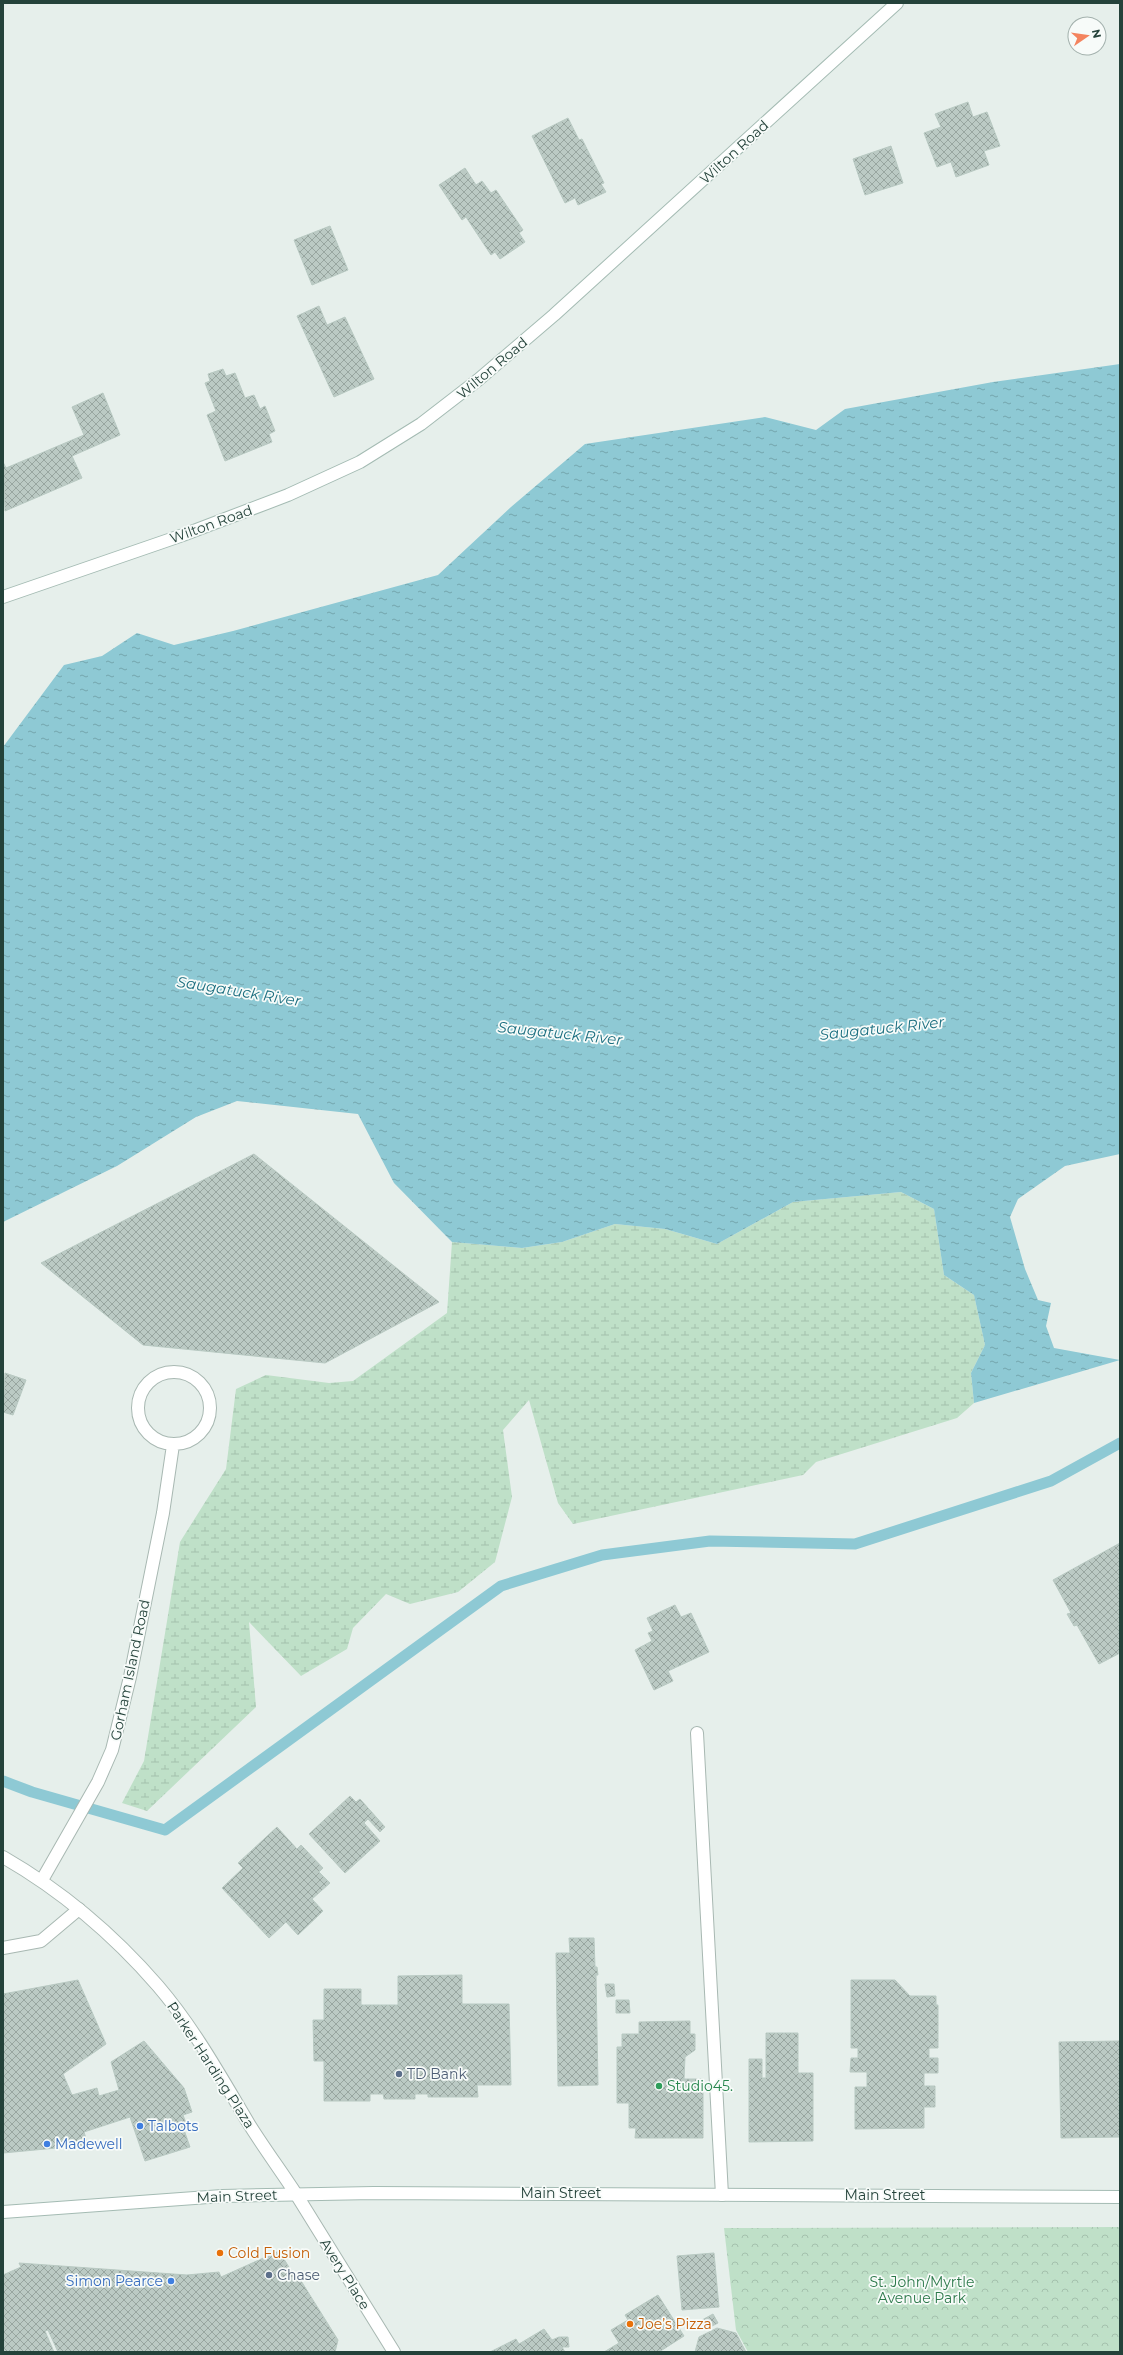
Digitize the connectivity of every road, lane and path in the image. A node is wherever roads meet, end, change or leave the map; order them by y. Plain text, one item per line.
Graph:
1 (897, 3) edge
2 (3, 597) edge
3 (173, 1445) junction
4 (697, 1733) dead end
5 (3, 1856) edge
6 (42, 1880) junction
7 (79, 1909) junction
8 (3, 1948) edge
9 (296, 2194) junction
10 (722, 2195) junction
11 (1120, 2196) edge
12 (3, 2212) edge
13 (394, 2352) edge

1 - 2 main road, Wilton Road
3 - 3 main road
3 - 6 main road, Gorham Island Road
4 - 10 main road
5 - 6 main road, Parker Harding Plaza
6 - 7 main road, Parker Harding Plaza
7 - 8 main road
7 - 9 main road, Parker Harding Plaza
9 - 10 main road, Main Street
9 - 12 main road, Main Street
9 - 13 main road, Avery Place
10 - 11 main road, Main Street

